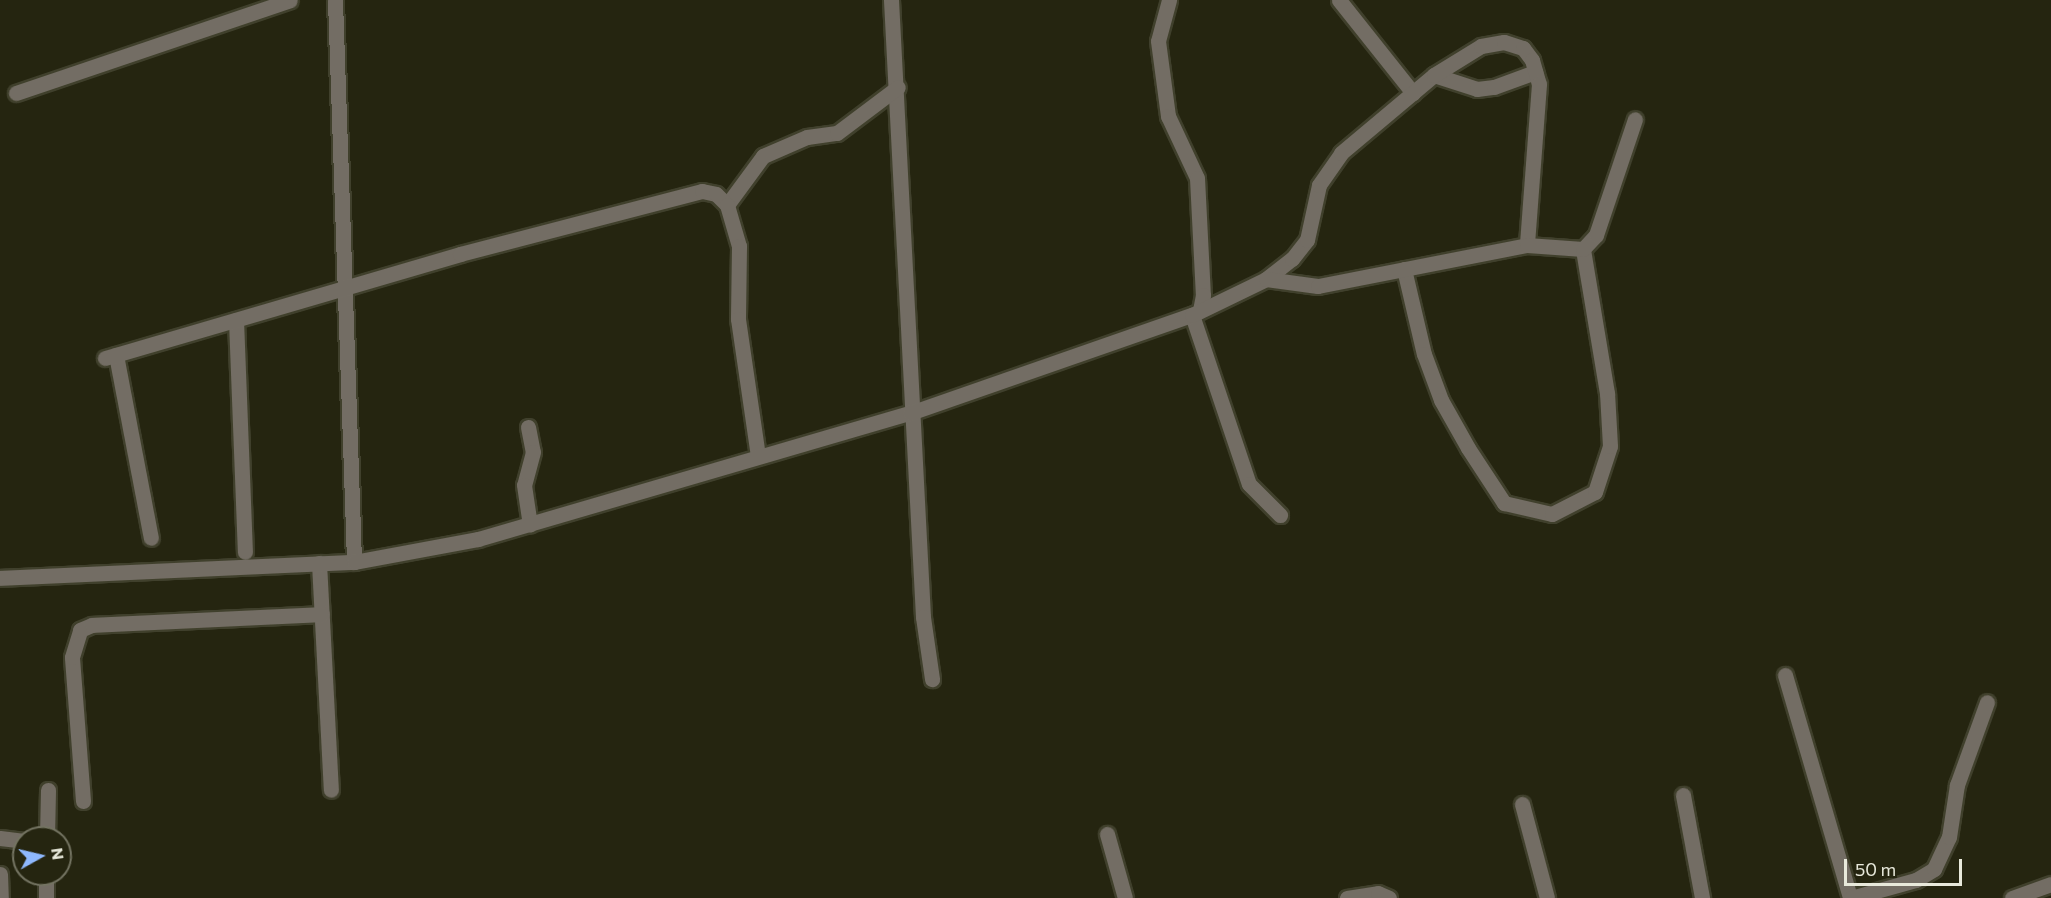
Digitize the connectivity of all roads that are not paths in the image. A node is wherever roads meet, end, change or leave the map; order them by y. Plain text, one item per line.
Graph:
1 (290, 0) edge
2 (335, 0) edge
3 (891, 0) edge
4 (1168, 0) edge
5 (1339, 0) edge
6 (1535, 72) junction
7 (1434, 75) junction
8 (898, 87) junction
9 (16, 93) dead end
10 (1413, 93) junction
11 (1635, 119) dead end
12 (727, 205) junction
13 (1527, 245) junction
14 (1583, 249) junction
15 (1404, 269) junction
16 (1266, 279) junction
17 (344, 287) junction
18 (1196, 313) junction
19 (236, 320) junction
20 (910, 413) junction
21 (528, 427) dead end
22 (758, 456) junction
23 (1280, 514) dead end
24 (530, 525) junction
25 (151, 538) dead end
26 (245, 552) dead end
27 (354, 562) junction
28 (319, 563) junction
29 (0, 578) edge
30 (322, 614) junction
31 (1785, 675) dead end
32 (932, 679) dead end
33 (1987, 702) dead end
34 (48, 790) dead end
35 (331, 790) dead end
36 (1683, 795) dead end
37 (83, 801) dead end
38 (1522, 804) dead end
39 (47, 826) edge
40 (1107, 834) dead end
41 (0, 874) edge
42 (2051, 884) edge
43 (1, 898) edge
44 (1125, 898) edge
45 (1347, 898) edge
46 (1389, 898) edge
47 (1547, 898) edge
48 (1702, 898) edge
49 (1850, 898) edge
50 (2012, 898) edge

1 - 9 street
2 - 17 street
3 - 8 street
4 - 18 street
5 - 10 street
6 - 7 street
6 - 7 street
6 - 13 street
7 - 10 street
8 - 12 street
8 - 20 street
10 - 16 street
11 - 14 street
12 - 17 street
12 - 22 street
13 - 14 street
13 - 15 street
14 - 15 street
15 - 16 street
16 - 18 street
17 - 19 street
17 - 27 street
18 - 20 street
18 - 23 street
19 - 25 street
19 - 26 street
20 - 22 street
20 - 32 street
21 - 24 street
22 - 24 street
24 - 27 street
27 - 28 street
28 - 29 street
28 - 30 street
30 - 35 street
30 - 37 street
31 - 49 street
33 - 49 street
34 - 39 street
36 - 48 street
38 - 47 street
40 - 44 street
41 - 43 street
42 - 50 street
45 - 46 street

